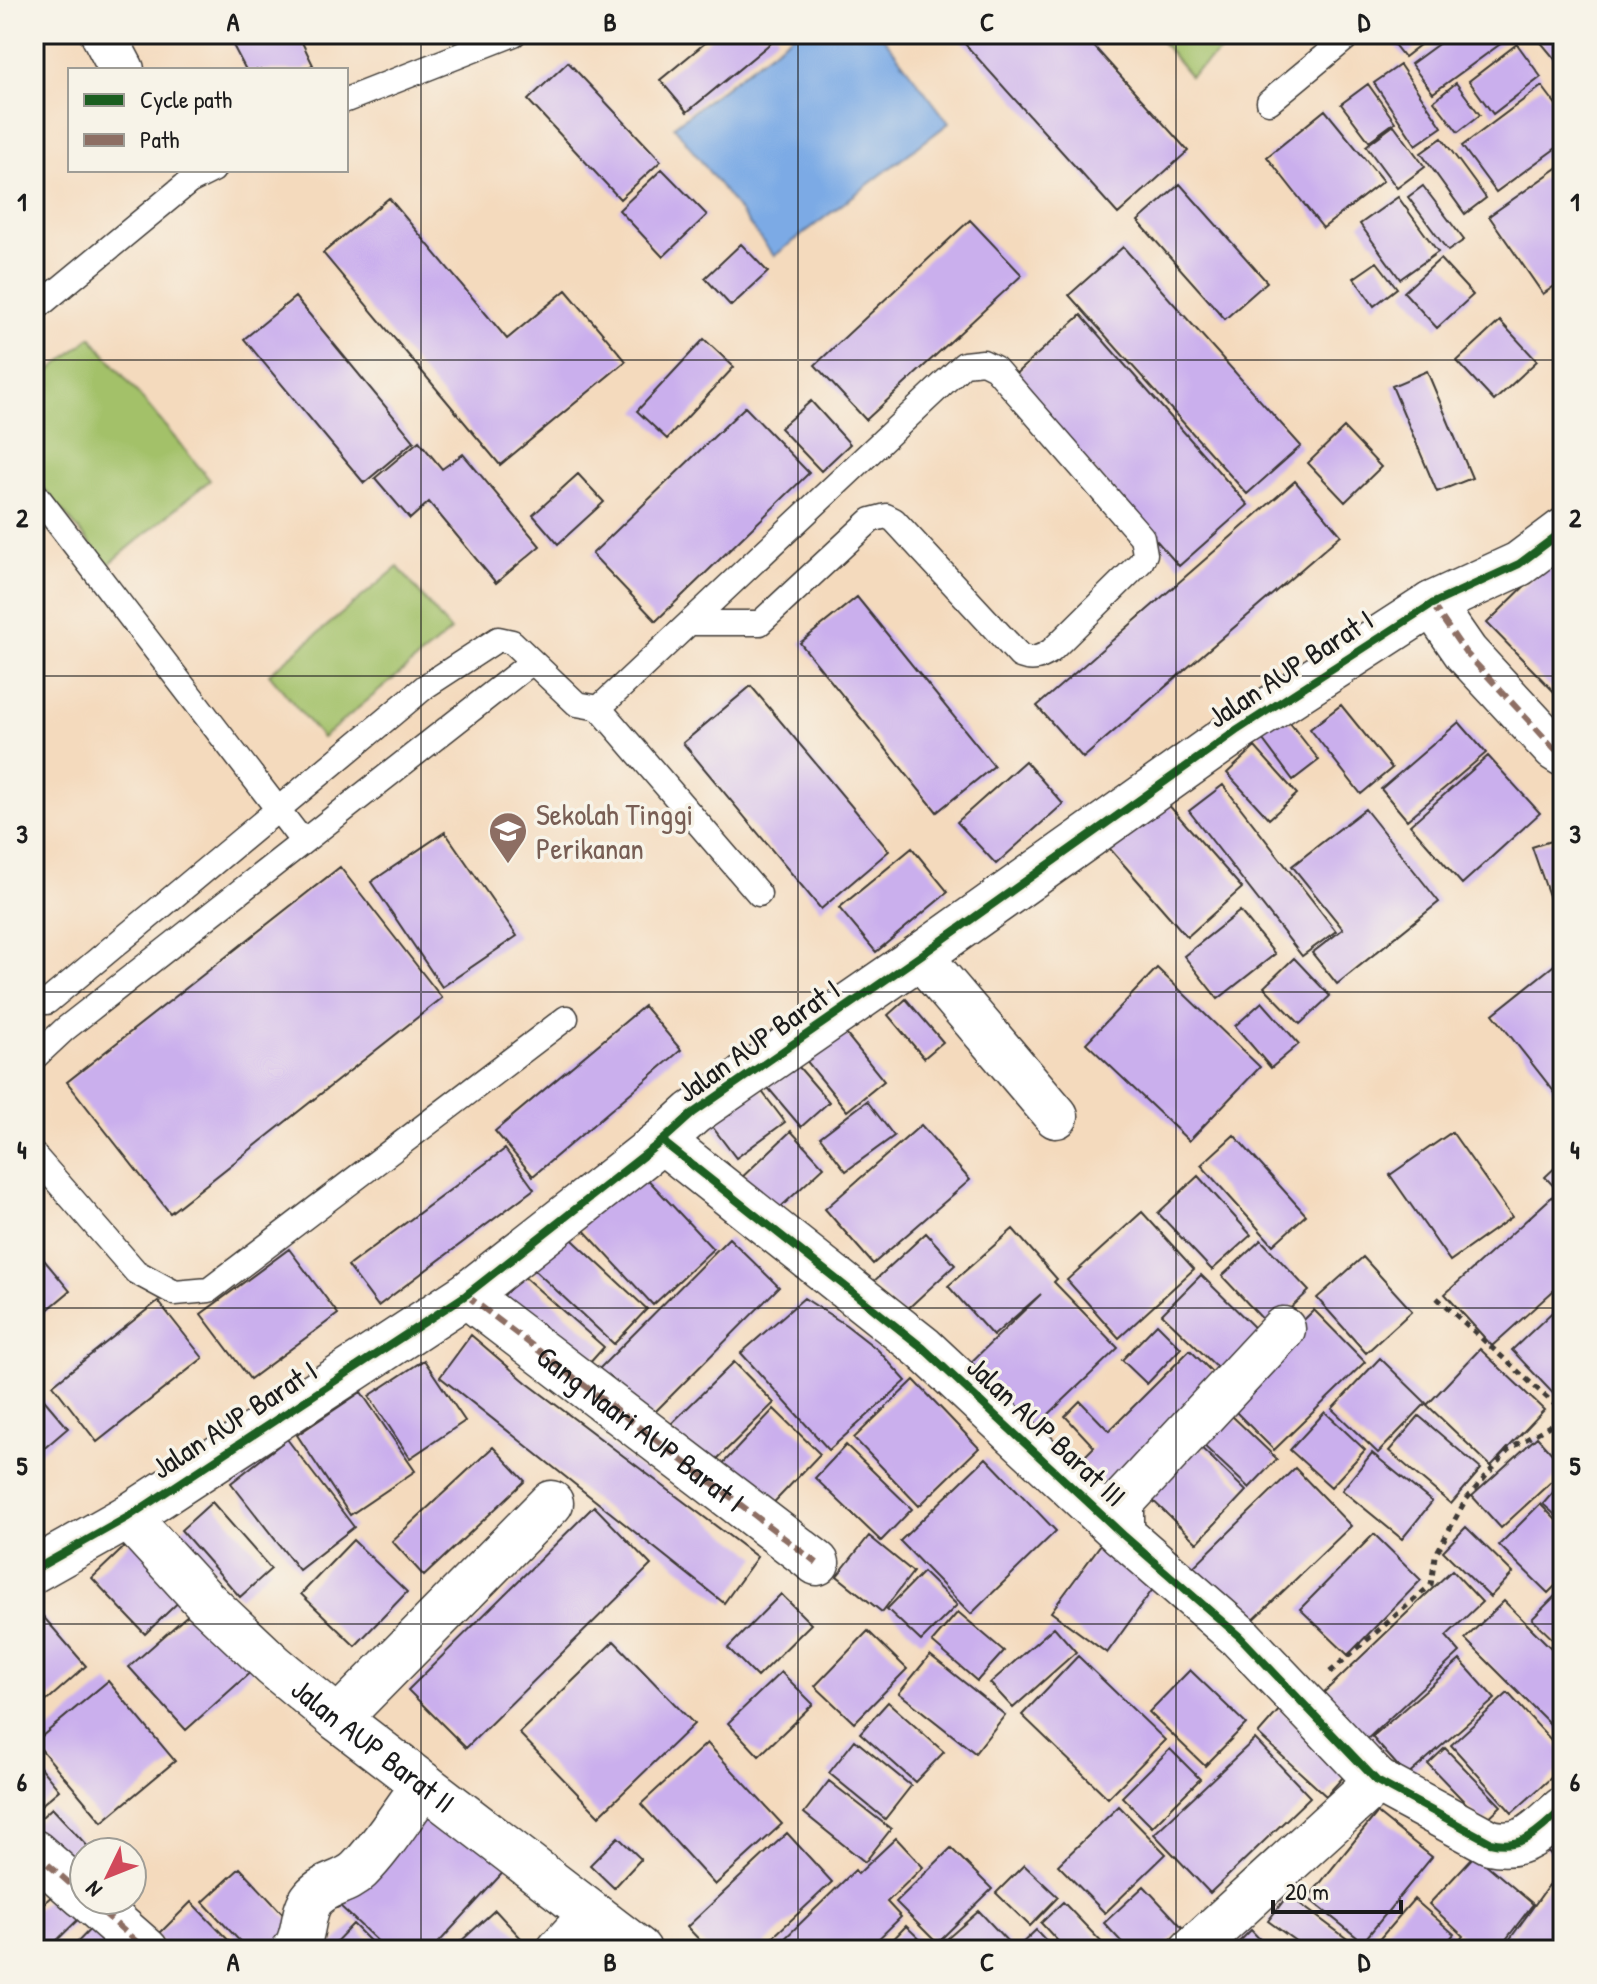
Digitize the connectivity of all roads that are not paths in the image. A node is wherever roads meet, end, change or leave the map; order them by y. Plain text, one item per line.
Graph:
1 (103, 34) edge
2 (514, 34) edge
3 (1351, 34) edge
4 (121, 68) edge
5 (348, 99) edge
6 (1269, 102) dead end
7 (209, 172) edge
8 (34, 310) edge
9 (34, 492) edge
10 (1563, 531) edge
11 (1432, 604) junction
12 (690, 623) junction
13 (532, 662) junction
14 (599, 708) junction
15 (1563, 754) edge
16 (279, 809) junction
17 (303, 842) junction
18 (759, 894) dead end
19 (920, 956) junction
20 (40, 995) edge
21 (566, 1018) dead end
22 (65, 1029) junction
23 (34, 1058) edge
24 (1056, 1116) dead end
25 (662, 1141) junction
26 (34, 1155) edge
27 (466, 1295) junction
28 (1283, 1329) dead end
29 (551, 1503) dead end
30 (128, 1517) junction
31 (1122, 1534) junction
32 (817, 1563) dead end
33 (34, 1570) edge
34 (338, 1719) junction
35 (1377, 1781) junction
36 (424, 1785) junction
37 (1563, 1809) edge
38 (34, 1852) edge
39 (68, 1882) edge
40 (591, 1915) junction
41 (107, 1916) edge
42 (146, 1950) edge
43 (294, 1950) edge
44 (559, 1950) edge
45 (639, 1950) edge
46 (1192, 1950) edge

1 - 4 street
2 - 5 lane
3 - 6 lane
7 - 8 lane
9 - 16 lane
10 - 11 street, Jalan AUP Barat I
11 - 15 street
11 - 19 street, Jalan AUP Barat I
12 - 12 lane
12 - 14 lane
13 - 14 lane
13 - 16 lane
13 - 17 lane
14 - 18 lane
16 - 17 lane
16 - 20 lane
17 - 22 lane
19 - 24 street
19 - 25 street, Jalan AUP Barat I
20 - 22 lane
21 - 26 lane
22 - 23 lane
25 - 27 street, Jalan AUP Barat I
25 - 31 street, Jalan AUP Barat III
27 - 30 street, Jalan AUP Barat I
27 - 32 street, Gang Naari AUP Barat I
28 - 31 street
29 - 34 street
30 - 33 street, Jalan AUP Barat I
30 - 34 street, Jalan AUP Barat II
31 - 35 street, Jalan AUP Barat III
34 - 36 street, Jalan AUP Barat II
35 - 37 street, Jalan AUP Barat III
35 - 46 street
36 - 40 street, Jalan AUP Barat II
36 - 43 street
38 - 39 street
40 - 44 street
40 - 45 street, Jalan AUP Barat II
41 - 42 street

